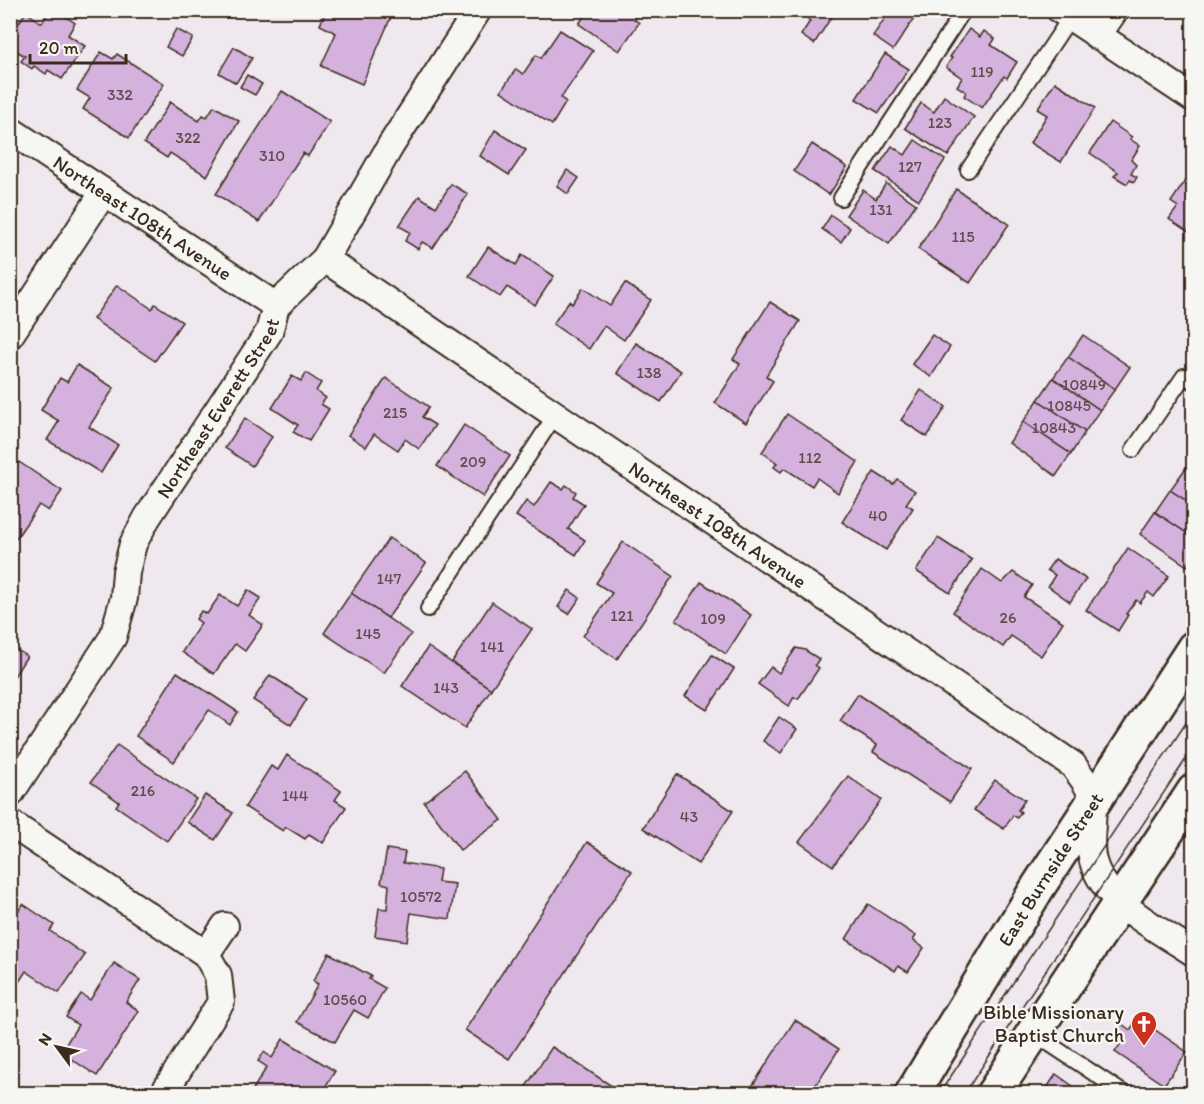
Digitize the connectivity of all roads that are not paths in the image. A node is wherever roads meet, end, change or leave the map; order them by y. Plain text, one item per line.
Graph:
1 (478, 10) edge
2 (964, 10) edge
3 (1115, 10) edge
4 (1065, 14) edge
5 (1097, 36) junction
6 (1194, 99) edge
7 (10, 130) edge
8 (969, 170) dead end
9 (104, 192) junction
10 (841, 198) dead end
11 (325, 259) junction
12 (276, 306) junction
13 (10, 335) edge
14 (1194, 382) edge
15 (556, 414) junction
16 (1132, 450) dead end
17 (428, 609) dead end
18 (1194, 648) edge
19 (1194, 791) edge
20 (10, 794) edge
21 (1091, 804) junction
22 (10, 823) edge
23 (1119, 902) junction
24 (225, 926) dead end
25 (1194, 953) edge
26 (206, 954) junction
27 (1034, 1033) junction
28 (163, 1094) edge
29 (912, 1094) edge
30 (993, 1094) edge
31 (1125, 1094) edge

1 - 11 street, Northeast Everett Street
2 - 10 lane
3 - 5 street
4 - 5 street
4 - 8 lane
5 - 6 street
7 - 9 street, Northeast 108th Avenue
9 - 12 street, Northeast 108th Avenue
9 - 13 street
11 - 12 street, Northeast Everett Street
11 - 15 street, Northeast 108th Avenue
12 - 20 street, Northeast Everett Street
14 - 16 lane
15 - 17 lane
15 - 21 street, Northeast 108th Avenue
18 - 21 street, East Burnside Street
19 - 23 street
21 - 23 street
21 - 29 street, East Burnside Street
22 - 26 street
23 - 25 street
23 - 27 street
24 - 26 street
26 - 28 street
27 - 30 street
27 - 31 lane

